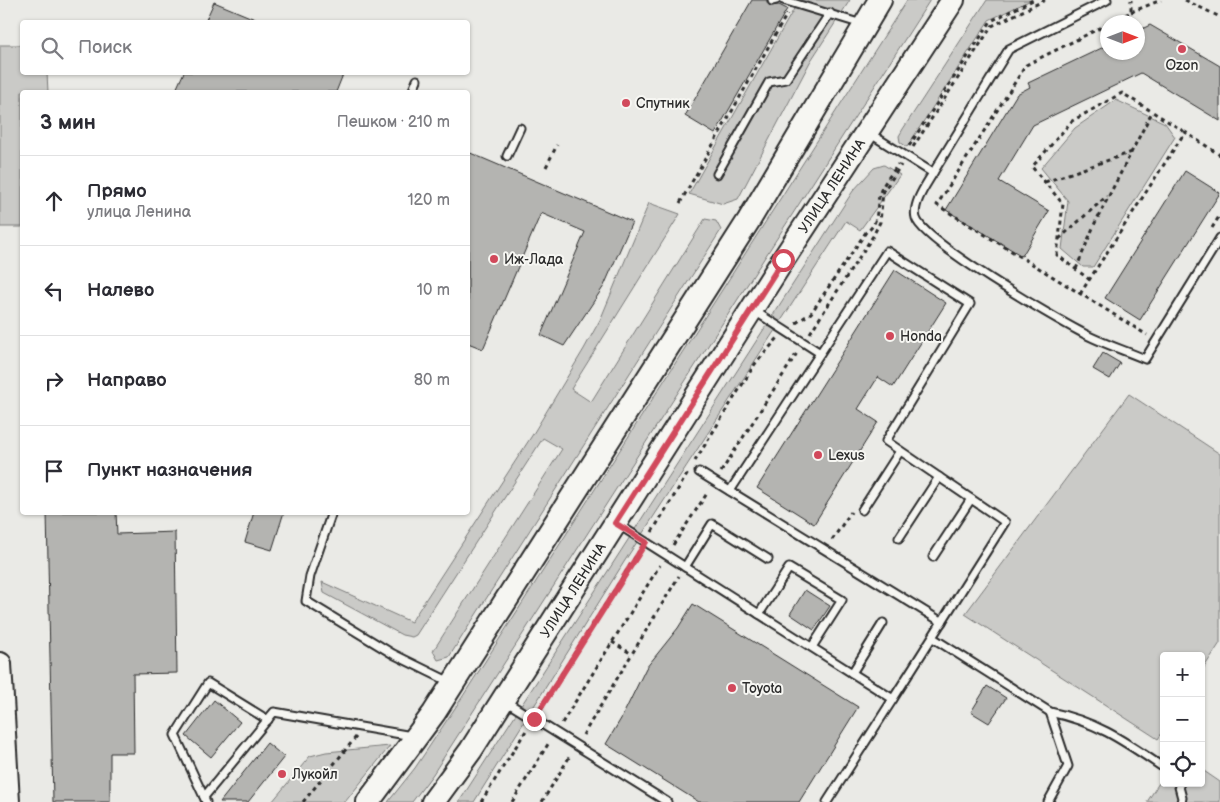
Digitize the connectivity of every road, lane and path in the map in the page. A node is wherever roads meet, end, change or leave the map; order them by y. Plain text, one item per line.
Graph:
1 (776, 0) edge
2 (783, 0) edge
3 (880, 0) edge
4 (953, 0) edge
5 (1034, 0) edge
6 (1045, 0) edge
7 (1107, 0) edge
8 (1131, 0) edge
9 (1161, 0) edge
10 (1185, 0) edge
11 (772, 1) edge
12 (794, 2) junction
13 (1131, 12) junction
14 (830, 13) junction
15 (1125, 15) edge
16 (1220, 17) edge
17 (865, 24) junction
18 (1100, 28) edge
19 (417, 80) dead end
20 (413, 90) edge
21 (1152, 112) junction
22 (520, 128) dead end
23 (867, 132) junction
24 (1185, 132) junction
25 (557, 145) dead end
26 (1133, 152) junction
27 (1220, 155) edge
28 (507, 156) dead end
29 (905, 156) junction
30 (546, 167) dead end
31 (933, 173) junction
32 (718, 174) dead end
33 (1045, 182) junction
34 (1110, 194) junction
35 (680, 203) dead end
36 (866, 232) junction
37 (873, 236) junction
38 (1220, 238) edge
39 (1059, 239) junction
40 (1076, 269) junction
41 (1090, 280) junction
42 (1080, 294) junction
43 (752, 309) junction
44 (785, 330) junction
45 (1156, 341) junction
46 (804, 342) junction
47 (820, 353) junction
48 (900, 451) junction
49 (699, 472) dead end
50 (939, 477) junction
51 (714, 481) junction
52 (730, 491) junction
53 (971, 499) junction
54 (862, 510) joint
55 (331, 515) edge
56 (615, 523) junction
57 (899, 538) dead end
58 (646, 542) junction
59 (826, 550) junction
60 (666, 555) junction
61 (933, 557) dead end
62 (768, 559) dead end
63 (685, 567) junction
64 (759, 614) junction
65 (942, 622) junction
66 (884, 623) dead end
67 (933, 638) junction
68 (612, 642) junction
69 (812, 647) junction
70 (632, 654) junction
71 (0, 664) edge
72 (852, 673) junction
73 (453, 683) junction
74 (893, 699) junction
75 (502, 700) junction
76 (1050, 712) junction
77 (534, 719) junction
78 (268, 720) junction
79 (363, 729) junction
80 (556, 733) junction
81 (417, 737) junction
82 (577, 746) junction
83 (1160, 765) edge
84 (1179, 787) edge
85 (205, 800) edge
86 (8, 802) edge
87 (303, 802) edge
88 (368, 802) edge
89 (433, 802) edge
90 (482, 802) edge
91 (512, 802) edge
92 (542, 802) edge
93 (667, 802) edge
94 (828, 802) edge
95 (1048, 802) edge
96 (1181, 802) edge

1 - 11 lane
2 - 12 lane
3 - 17 main road
4 - 23 main road, УЛИЦА ЛЕНИНА
5 - 29 path
6 - 29 path
7 - 31 lane
8 - 13 path
9 - 13 path
10 - 16 path
12 - 14 lane
12 - 35 path
13 - 15 path
14 - 17 lane
14 - 32 lane
17 - 73 main road
18 - 42 path
19 - 20 lane
21 - 24 path
21 - 26 path
21 - 33 path
22 - 28 lane
23 - 29 lane
23 - 43 main road, УЛИЦА ЛЕНИНА
24 - 27 path
24 - 41 path
25 - 30 path
26 - 33 path
26 - 34 path
29 - 31 lane
29 - 36 path
29 - 37 path
31 - 45 lane
33 - 39 path
34 - 39 path
34 - 40 path
36 - 37 path
36 - 44 path
37 - 46 path
38 - 45 lane
39 - 40 path
40 - 41 path
41 - 42 path
42 - 45 path
43 - 44 lane
43 - 56 main road, УЛИЦА ЛЕНИНА
44 - 46 lane
44 - 58 path
46 - 47 lane
46 - 51 path
47 - 48 lane
47 - 52 lane
48 - 50 lane
48 - 54 lane
49 - 51 lane
50 - 53 lane
50 - 57 lane
51 - 52 lane
51 - 60 path
52 - 59 lane
53 - 61 lane
53 - 65 lane
54 - 59 path
55 - 73 lane
56 - 58 lane
56 - 75 main road, УЛИЦА ЛЕНИНА
58 - 60 lane
58 - 77 path
59 - 65 lane
60 - 63 lane
60 - 68 path
62 - 63 lane
63 - 64 lane
63 - 70 path
64 - 69 lane
64 - 69 lane
65 - 67 lane
66 - 72 lane
67 - 74 lane
67 - 76 lane
68 - 70 path
68 - 80 path
69 - 72 lane
70 - 82 path
71 - 86 main road
72 - 74 lane
73 - 81 main road
74 - 94 lane
75 - 77 lane
75 - 89 main road, УЛИЦА ЛЕНИНА
76 - 83 lane
76 - 95 lane
77 - 80 lane
77 - 90 path
78 - 79 lane
78 - 85 lane
78 - 85 lane
79 - 81 lane
79 - 87 path
80 - 82 lane
80 - 91 path
81 - 88 main road
82 - 92 path
82 - 93 lane
84 - 96 lane

